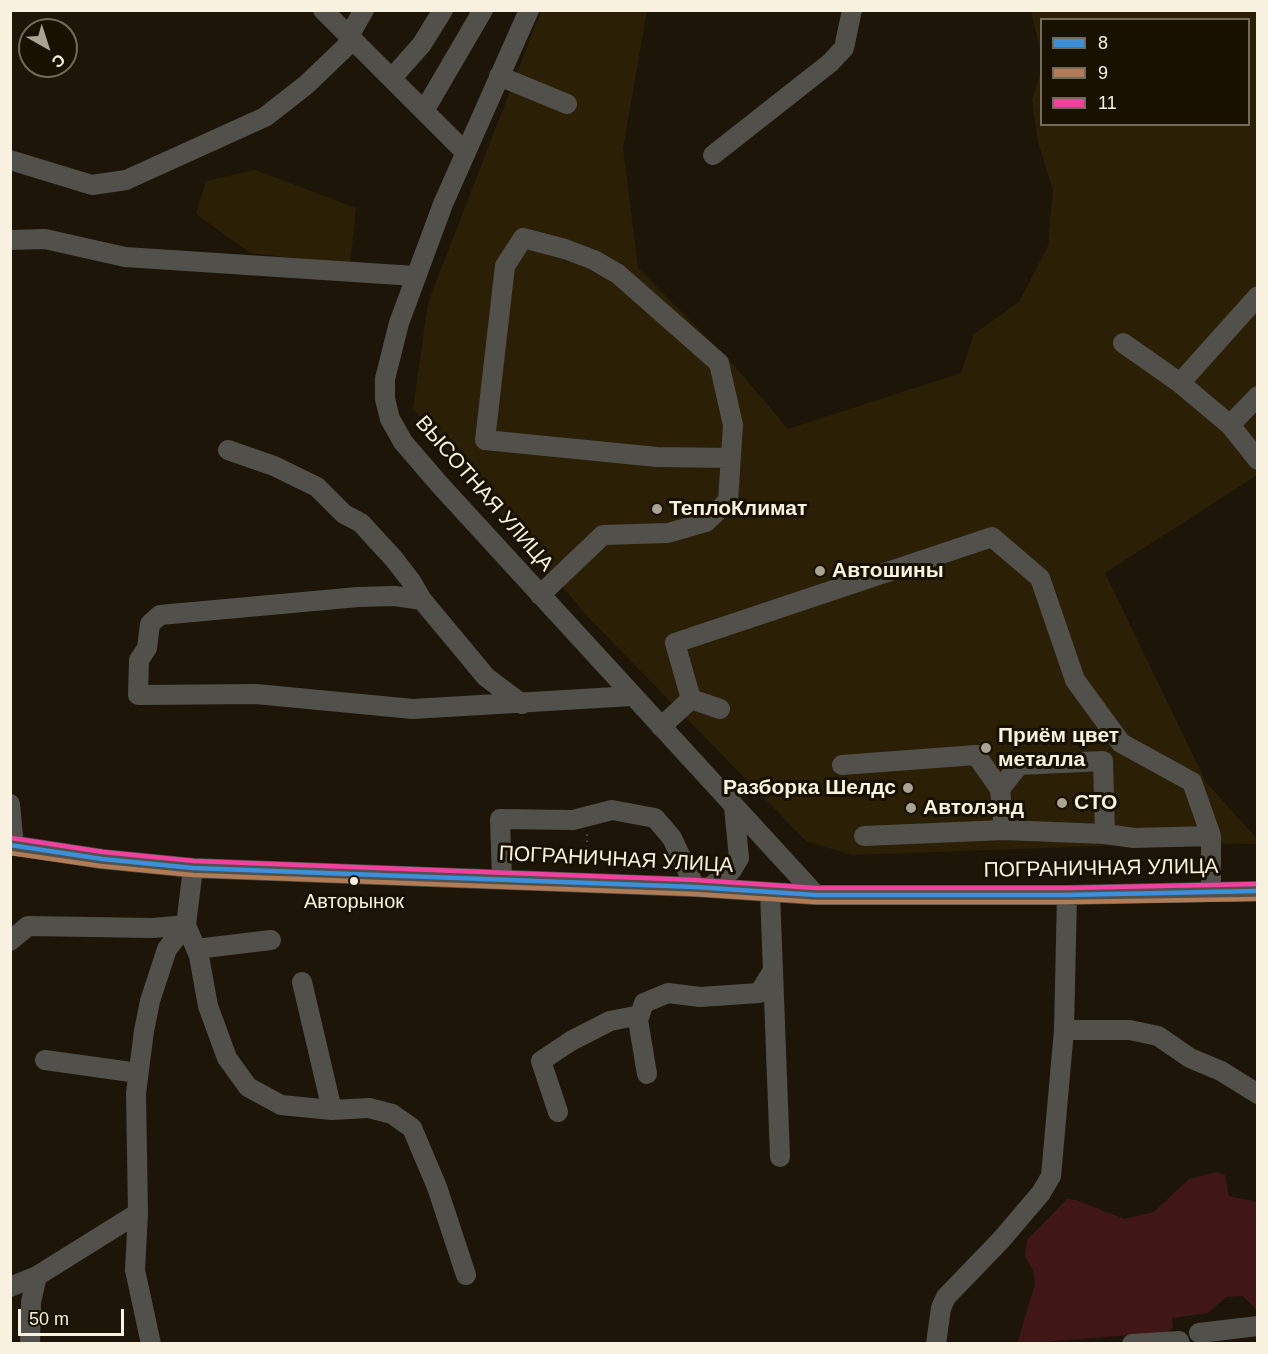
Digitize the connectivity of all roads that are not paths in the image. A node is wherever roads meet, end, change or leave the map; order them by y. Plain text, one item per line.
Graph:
1 (323, 10) edge
2 (364, 10) edge
3 (443, 10) edge
4 (483, 10) edge
5 (529, 10) edge
6 (852, 10) edge
7 (351, 38) junction
8 (499, 76) junction
9 (392, 78) junction
10 (567, 104) dead end
11 (424, 111) junction
12 (465, 152) junction
13 (713, 155) dead end
14 (10, 160) edge
15 (10, 240) edge
16 (415, 276) junction
17 (1257, 296) edge
18 (1123, 343) dead end
19 (1180, 383) junction
20 (1257, 396) edge
21 (1230, 425) junction
22 (228, 450) dead end
23 (731, 458) junction
24 (1257, 460) edge
25 (540, 595) junction
26 (422, 600) junction
27 (632, 696) junction
28 (691, 699) junction
29 (522, 704) junction
30 (720, 709) dead end
31 (661, 727) junction
32 (1121, 743) junction
33 (1103, 761) junction
34 (842, 765) dead end
35 (1000, 789) junction
36 (10, 804) edge
37 (734, 807) junction
38 (1004, 830) junction
39 (1106, 834) junction
40 (864, 836) dead end
41 (1211, 836) junction
42 (12, 845) edge
43 (193, 868) junction
44 (502, 879) junction
45 (703, 887) junction
46 (1211, 891) junction
47 (1257, 891) edge
48 (770, 892) junction
49 (816, 895) junction
50 (1067, 895) junction
51 (186, 925) junction
52 (19, 926) edge
53 (10, 940) edge
54 (271, 940) dead end
55 (196, 949) junction
56 (772, 972) junction
57 (302, 982) dead end
58 (640, 1015) junction
59 (1064, 1030) junction
60 (45, 1060) dead end
61 (138, 1073) junction
62 (647, 1074) dead end
63 (1257, 1094) edge
64 (332, 1110) junction
65 (558, 1112) dead end
66 (780, 1157) dead end
67 (138, 1213) junction
68 (466, 1275) dead end
69 (38, 1276) junction
70 (10, 1287) edge
71 (1257, 1326) edge
72 (1199, 1333) dead end
73 (30, 1344) edge
74 (151, 1344) edge
75 (936, 1344) edge
76 (1132, 1344) edge
77 (1180, 1344) edge

1 - 7 street
2 - 7 street
3 - 9 street
4 - 11 street
5 - 8 street, ВЫСОТНАЯ УЛИЦА
6 - 13 street
7 - 9 street
7 - 14 street
8 - 10 street
8 - 12 street, ВЫСОТНАЯ УЛИЦА
9 - 11 street
11 - 12 street
12 - 16 street, ВЫСОТНАЯ УЛИЦА
15 - 16 street
16 - 25 street, ВЫСОТНАЯ УЛИЦА
17 - 19 street
18 - 19 street
19 - 21 street
20 - 21 street
21 - 24 street
22 - 26 street
23 - 23 street
23 - 25 street
25 - 27 street, ВЫСОТНАЯ УЛИЦА
26 - 29 street
26 - 29 street
27 - 29 street
27 - 31 street, ВЫСОТНАЯ УЛИЦА
28 - 30 street
28 - 31 street
28 - 32 street
31 - 37 street, ВЫСОТНАЯ УЛИЦА
32 - 33 street
32 - 41 street
33 - 35 street
33 - 39 street
34 - 35 street
35 - 38 street
36 - 42 street
37 - 45 street
37 - 49 street, ВЫСОТНАЯ УЛИЦА
38 - 39 street
38 - 40 street
39 - 41 street
41 - 46 street
42 - 43 street, ПОГРАНИЧНАЯ УЛИЦА
43 - 44 street, ПОГРАНИЧНАЯ УЛИЦА
43 - 51 street
44 - 45 street, ПОГРАНИЧНАЯ УЛИЦА
44 - 45 street
45 - 48 street, ПОГРАНИЧНАЯ УЛИЦА
46 - 47 street, ПОГРАНИЧНАЯ УЛИЦА
46 - 50 street, ПОГРАНИЧНАЯ УЛИЦА
48 - 49 street, ПОГРАНИЧНАЯ УЛИЦА
48 - 56 street
49 - 50 street, ПОГРАНИЧНАЯ УЛИЦА
50 - 59 street
51 - 52 street
51 - 55 street
51 - 61 street
52 - 53 street
54 - 55 street
55 - 64 street
56 - 58 street
56 - 66 street
57 - 64 street
58 - 62 street
58 - 65 street
59 - 63 street
59 - 75 street
60 - 61 street
61 - 67 street
64 - 68 street
67 - 69 street
67 - 74 street
69 - 70 street
69 - 73 street
71 - 72 street
76 - 77 street

